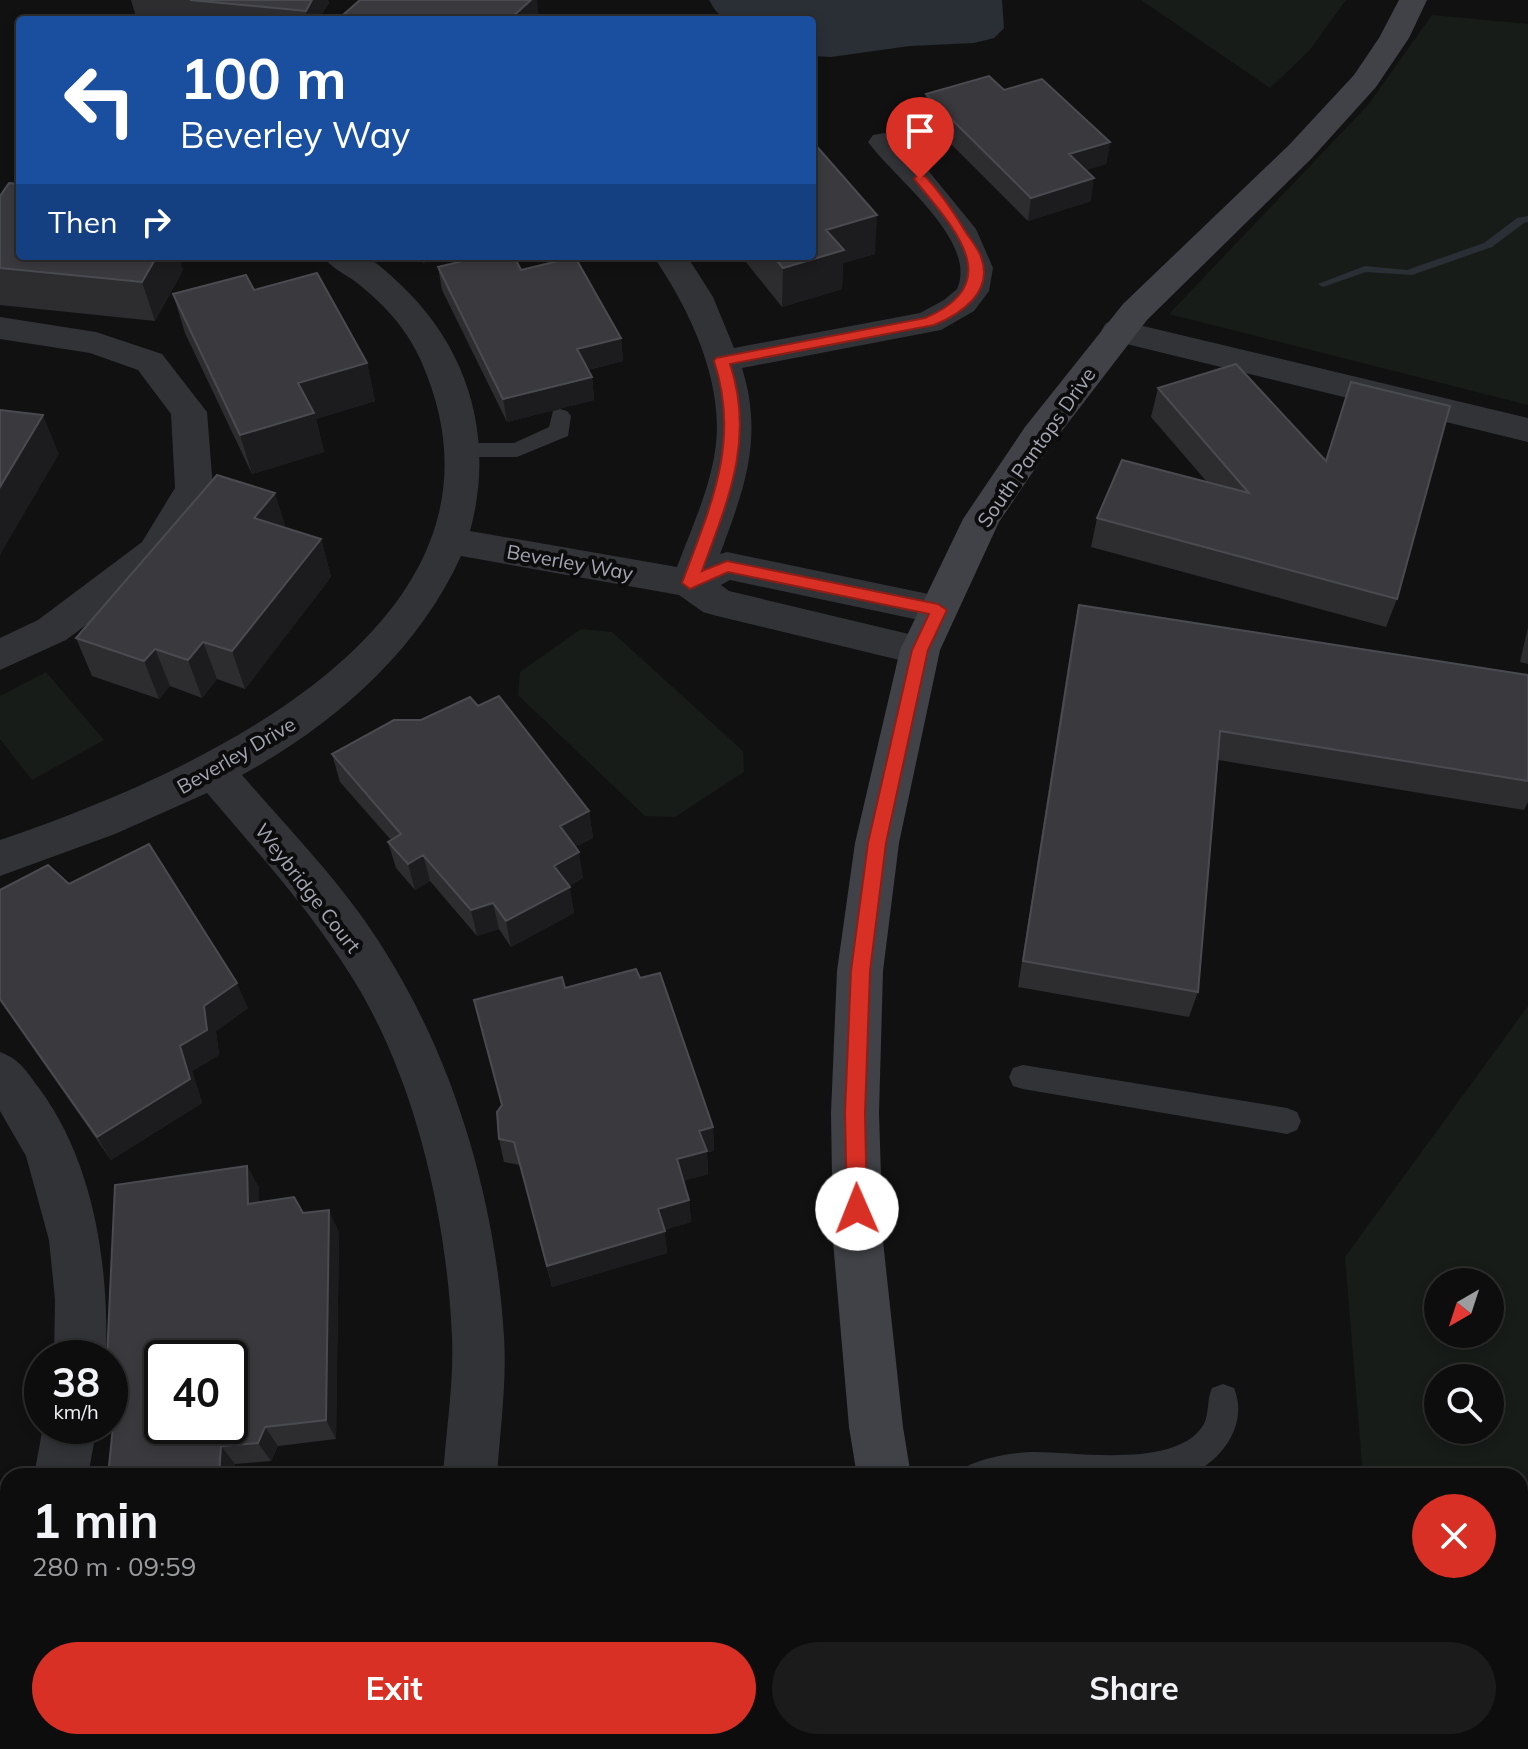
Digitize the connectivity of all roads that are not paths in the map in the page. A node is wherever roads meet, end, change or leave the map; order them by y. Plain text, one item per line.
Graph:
1 (1413, 0) edge
2 (884, 142) dead end
3 (346, 260) edge
4 (672, 260) edge
5 (0, 328) edge
6 (1118, 331) junction
7 (722, 361) junction
8 (560, 416) edge
9 (1528, 430) edge
10 (463, 450) junction
11 (449, 541) junction
12 (690, 583) junction
13 (929, 630) junction
14 (0, 655) edge
15 (214, 772) junction
16 (0, 858) edge
17 (0, 1073) edge
18 (1023, 1077) dead end
19 (1287, 1121) dead end
20 (80, 1340) edge
21 (1223, 1399) dead end
22 (67, 1444) edge
23 (62, 1468) edge
24 (470, 1468) edge
25 (883, 1468) edge
26 (1148, 1468) edge

1 - 6 street, South Pantops Drive
2 - 7 street
3 - 10 street, Beverley Drive
4 - 7 street
5 - 14 street
6 - 9 street
6 - 13 street, South Pantops Drive
7 - 12 street
8 - 10 lane
10 - 11 street, Beverley Drive
11 - 12 street, Beverley Way
11 - 15 street, Beverley Drive
12 - 13 street, Beverley Way
13 - 25 street, South Pantops Drive
15 - 16 street, Beverley Drive
15 - 24 street, Weybridge Court
17 - 20 street
18 - 19 lane
21 - 26 lane
22 - 23 street

